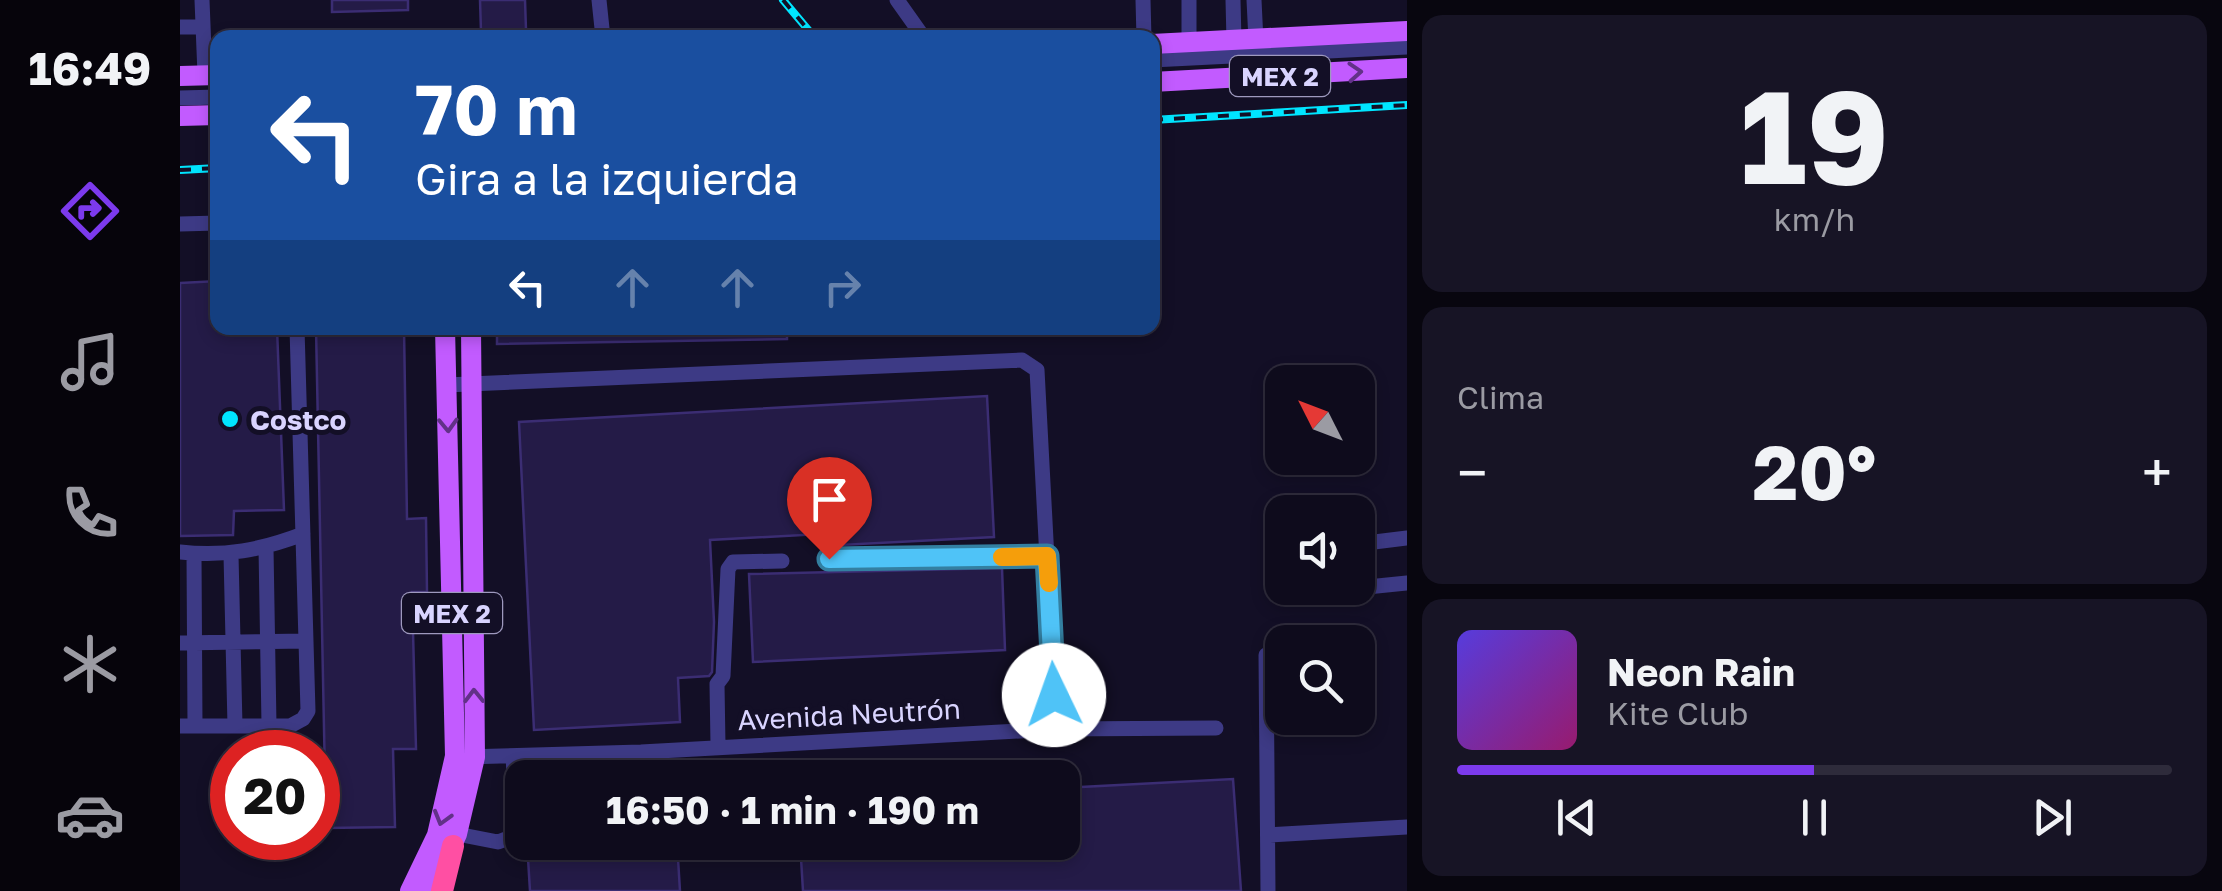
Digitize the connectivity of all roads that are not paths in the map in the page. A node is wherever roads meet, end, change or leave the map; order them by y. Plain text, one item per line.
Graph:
1 (202, 0) edge
2 (599, 0) edge
3 (897, 0) edge
4 (1143, 0) edge
5 (1189, 0) edge
6 (1233, 0) edge
7 (1254, 0) edge
8 (180, 27) edge
9 (203, 27) junction
10 (603, 30) edge
11 (918, 30) edge
12 (1144, 30) edge
13 (1407, 31) edge
14 (1245, 41) junction
15 (1189, 43) junction
16 (1160, 44) edge
17 (1407, 47) edge
18 (1160, 60) edge
19 (1407, 68) edge
20 (210, 69) edge
21 (210, 75) edge
22 (180, 76) edge
23 (1160, 82) edge
24 (210, 97) edge
25 (180, 98) edge
26 (210, 115) edge
27 (180, 116) edge
28 (210, 223) edge
29 (180, 224) edge
30 (297, 335) edge
31 (445, 335) edge
32 (471, 335) edge
33 (446, 385) junction
34 (472, 386) junction
35 (303, 534) junction
36 (1407, 538) edge
37 (1375, 542) edge
38 (266, 548) junction
39 (187, 553) edge
40 (231, 555) junction
41 (1047, 556) junction
42 (829, 559) dead end
43 (782, 561) dead end
44 (1407, 584) edge
45 (1375, 587) edge
46 (306, 641) junction
47 (233, 642) junction
48 (268, 642) junction
49 (187, 643) edge
50 (269, 725) junction
51 (188, 726) edge
52 (235, 726) junction
53 (1216, 728) dead end
54 (1056, 730) junction
55 (1267, 735) edge
56 (718, 745) junction
57 (641, 752) junction
58 (513, 756) junction
59 (465, 757) junction
60 (639, 760) edge
61 (1407, 828) edge
62 (1268, 835) junction
63 (455, 840) junction
64 (410, 891) edge
65 (431, 891) edge
66 (442, 891) edge
67 (1268, 891) edge

1 - 9 street
2 - 10 street
3 - 11 street
4 - 12 street
5 - 15 street
6 - 14 street
7 - 14 street
8 - 9 street
9 - 20 street
13 - 14 main road, MEX 2
14 - 15 main road, MEX 2
15 - 16 main road, MEX 2
17 - 18 street
23 -> 19 main road, MEX 2
21 - 22 main road
24 - 25 street
26 - 27 main road
28 - 29 street
30 - 35 street
31 - 33 main road, MEX 2
32 - 34 main road, MEX 2
33 - 34 street
33 -> 59 main road, MEX 2
34 - 41 street
59 -> 34 main road, MEX 2
35 - 38 street
35 - 46 street
36 - 37 street
38 - 40 street
38 - 48 street
39 - 40 street
39 - 49 street
40 - 47 street
41 - 42 street
41 - 54 street
43 - 56 street
44 - 45 street
46 - 48 street
46 - 50 street
47 - 48 street
47 - 49 street
47 - 52 street
48 - 50 street
49 - 51 street
50 - 52 street
51 - 52 street
53 - 54 street, Avenida Neutrón
54 - 56 street, Avenida Neutrón
55 - 62 street
56 - 57 street, Avenida Neutrón
57 - 58 street, Avenida Neutrón
57 - 60 street
58 - 59 street, Avenida Neutrón
58 - 63 street
59 - 63 main road, MEX 2
59 -> 64 main road, MEX 2
61 - 62 street
62 - 67 street
63 - 65 main road, MEX 2
63 - 66 highway

